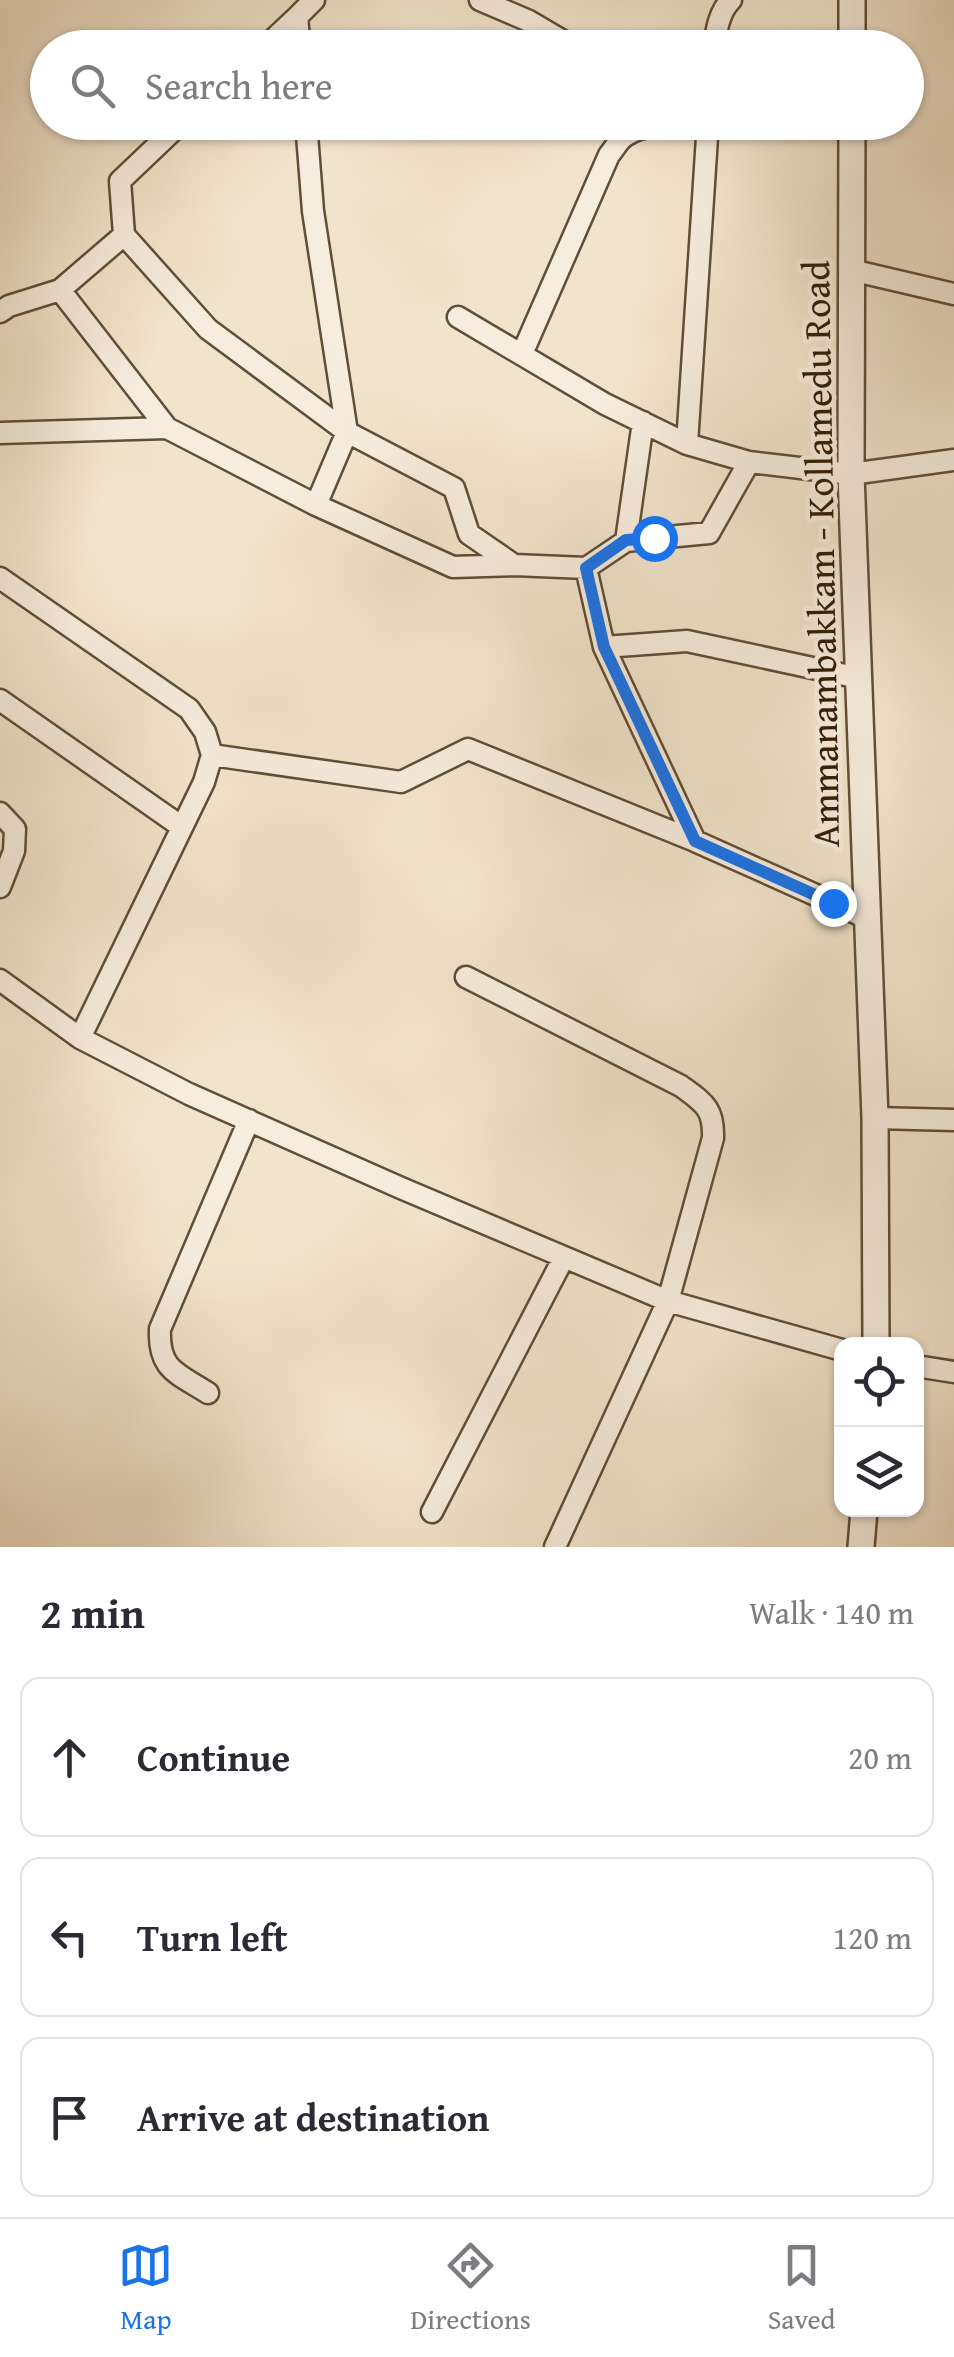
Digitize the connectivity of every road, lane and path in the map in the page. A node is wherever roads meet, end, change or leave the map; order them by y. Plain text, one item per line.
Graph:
1 (314, 0) edge
2 (480, 0) edge
3 (731, 0) edge
4 (847, 1) edge
5 (297, 17) junction
6 (283, 30) edge
7 (298, 30) edge
8 (544, 30) edge
9 (716, 30) edge
10 (850, 30) edge
11 (163, 140) edge
12 (307, 140) edge
13 (621, 140) edge
14 (707, 140) edge
15 (852, 140) edge
16 (124, 234) junction
17 (852, 270) junction
18 (60, 290) junction
19 (954, 294) edge
20 (0, 312) edge
21 (458, 317) dead end
22 (522, 354) junction
23 (642, 422) junction
24 (167, 428) junction
25 (347, 432) junction
26 (0, 433) edge
27 (687, 444) junction
28 (954, 460) edge
29 (749, 462) junction
30 (851, 474) junction
31 (316, 504) junction
32 (626, 540) junction
33 (514, 565) junction
34 (586, 568) junction
35 (0, 578) edge
36 (604, 647) junction
37 (859, 678) junction
38 (0, 700) edge
39 (212, 756) junction
40 (0, 813) edge
41 (182, 827) junction
42 (695, 841) junction
43 (0, 887) edge
44 (867, 918) junction
45 (466, 977) dead end
46 (0, 980) edge
47 (80, 1038) junction
48 (875, 1118) junction
49 (249, 1120) junction
50 (954, 1120) edge
51 (564, 1257) junction
52 (668, 1301) junction
53 (876, 1337) edge
54 (834, 1348) edge
55 (924, 1367) edge
56 (954, 1372) edge
57 (208, 1393) dead end
58 (432, 1512) dead end
59 (863, 1517) edge
60 (555, 1547) edge
61 (861, 1547) edge

1 - 5 street
2 - 8 street
3 - 9 street
4 - 10 street
5 - 6 street
5 - 7 street
11 - 16 street
12 - 25 street
13 - 22 street
14 - 27 street
15 - 17 street, Ammanambakkam - Kollamedu Road
16 - 18 street
16 - 25 street
17 - 19 street
17 - 30 street, Ammanambakkam - Kollamedu Road
18 - 20 street
18 - 24 street
21 - 22 street
22 - 23 street
23 - 27 street
23 - 32 street
24 - 26 street
24 - 31 street
25 - 31 street
25 - 33 street
27 - 29 street
28 - 30 street
29 - 30 street
29 - 32 street
30 - 37 street, Ammanambakkam - Kollamedu Road
31 - 33 street
32 - 34 street
33 - 34 street
34 - 36 street
35 - 39 street
36 - 37 street
36 - 42 street
37 - 44 street, Ammanambakkam - Kollamedu Road
38 - 41 street
39 - 41 street
39 - 42 street
40 - 43 street
41 - 47 street
42 - 44 street
44 - 48 street, Ammanambakkam - Kollamedu Road
45 - 52 street
46 - 47 street
47 - 49 street
48 - 50 street
48 - 53 street, Ammanambakkam - Kollamedu Road
49 - 51 street
49 - 57 street
51 - 52 street
51 - 58 street
52 - 54 street
52 - 60 street
55 - 56 street
59 - 61 street

